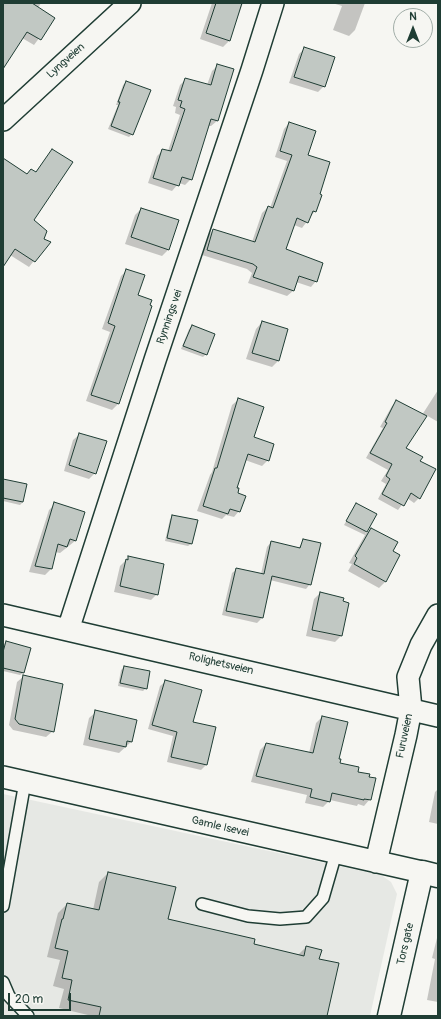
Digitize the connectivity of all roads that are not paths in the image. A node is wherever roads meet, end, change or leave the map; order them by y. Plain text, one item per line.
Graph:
1 (130, 3) edge
2 (273, 3) edge
3 (3, 120) edge
4 (3, 615) edge
5 (438, 615) edge
6 (68, 630) junction
7 (411, 709) junction
8 (438, 716) edge
9 (3, 777) edge
10 (25, 782) junction
11 (336, 853) junction
12 (376, 862) junction
13 (430, 874) edge
14 (202, 904) dead end
15 (3, 906) edge
16 (3, 982) edge
17 (28, 1016) edge
18 (389, 1016) edge

1 - 3 street, Lyngveien
2 - 6 street, Rynnings vei
4 - 6 street, Rolighetsveien
5 - 7 street, Furuveien
6 - 7 street, Rolighetsveien
7 - 8 street, Rolighetsveien
7 - 12 street, Furuveien
9 - 10 street, Gamle Isevei
10 - 11 street, Gamle Isevei
10 - 15 lane
11 - 12 street, Gamle Isevei
11 - 14 lane
12 - 13 street, Gamle Isevei
13 - 18 street, Tors gate
16 - 17 lane

